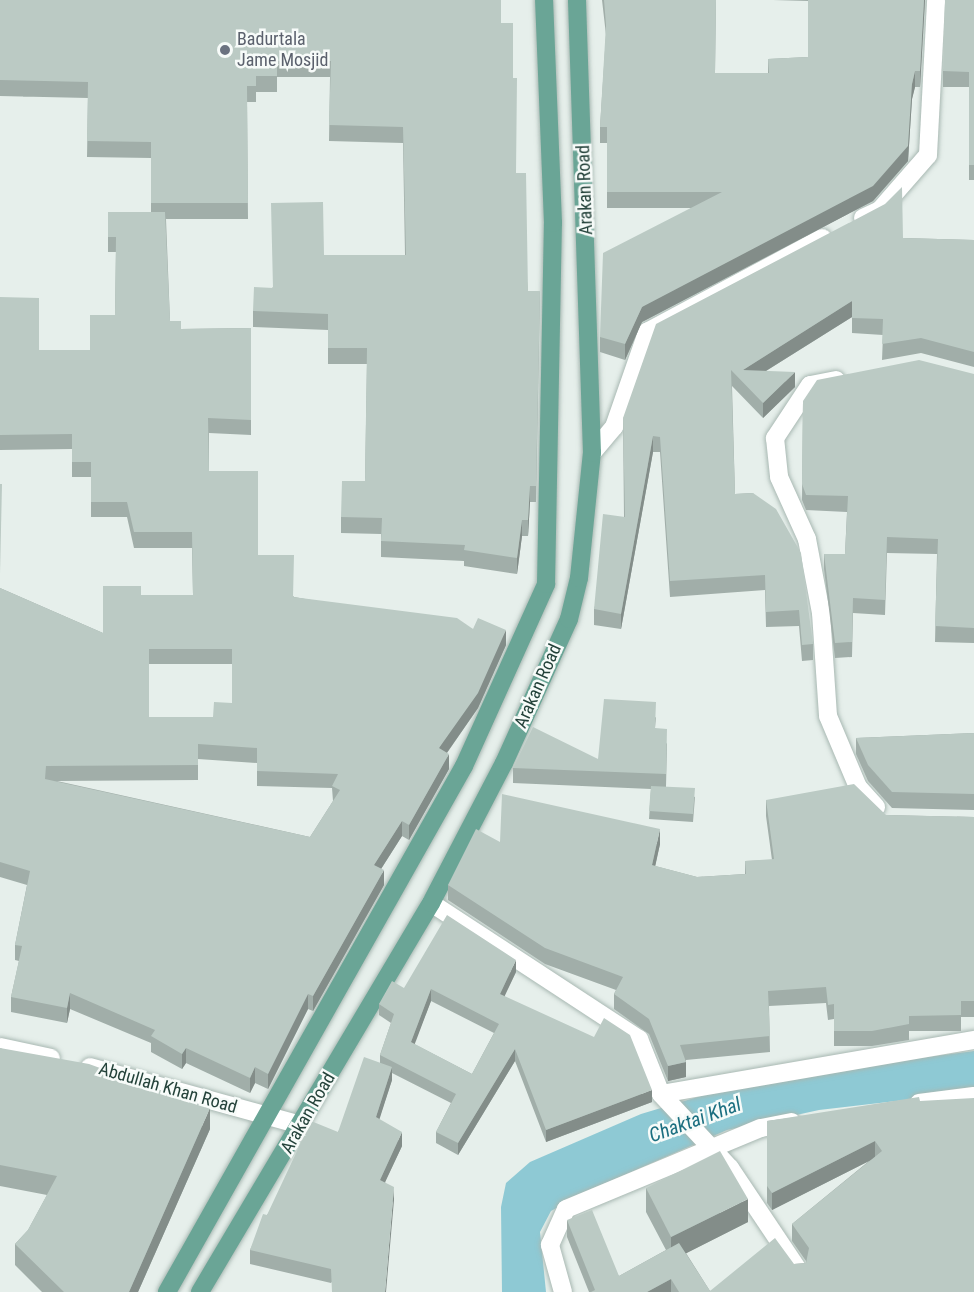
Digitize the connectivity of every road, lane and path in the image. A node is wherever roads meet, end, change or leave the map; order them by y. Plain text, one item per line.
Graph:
1 (544, 0) edge
2 (577, 0) edge
3 (936, 0) edge
4 (854, 376) edge
5 (592, 453) junction
6 (887, 819) edge
7 (431, 903) junction
8 (974, 1040) edge
9 (0, 1047) edge
10 (661, 1094) junction
11 (974, 1096) edge
12 (898, 1105) edge
13 (267, 1116) junction
14 (806, 1119) edge
15 (301, 1125) junction
16 (710, 1148) junction
17 (799, 1271) edge
18 (167, 1292) edge
19 (200, 1292) edge
20 (563, 1292) edge

1 - 13 main road, Arakan Road
2 - 5 main road, Arakan Road
3 - 5 street
4 - 6 street
5 - 7 main road, Arakan Road
7 - 10 street
7 - 15 main road, Arakan Road
8 - 10 street
9 - 13 street, Abdullah Khan Road
10 - 16 street
11 - 12 street
13 - 15 street, Abdullah Khan Road
13 - 18 main road, Arakan Road
14 - 16 street
15 - 19 main road, Arakan Road
16 - 17 street
16 - 20 street

